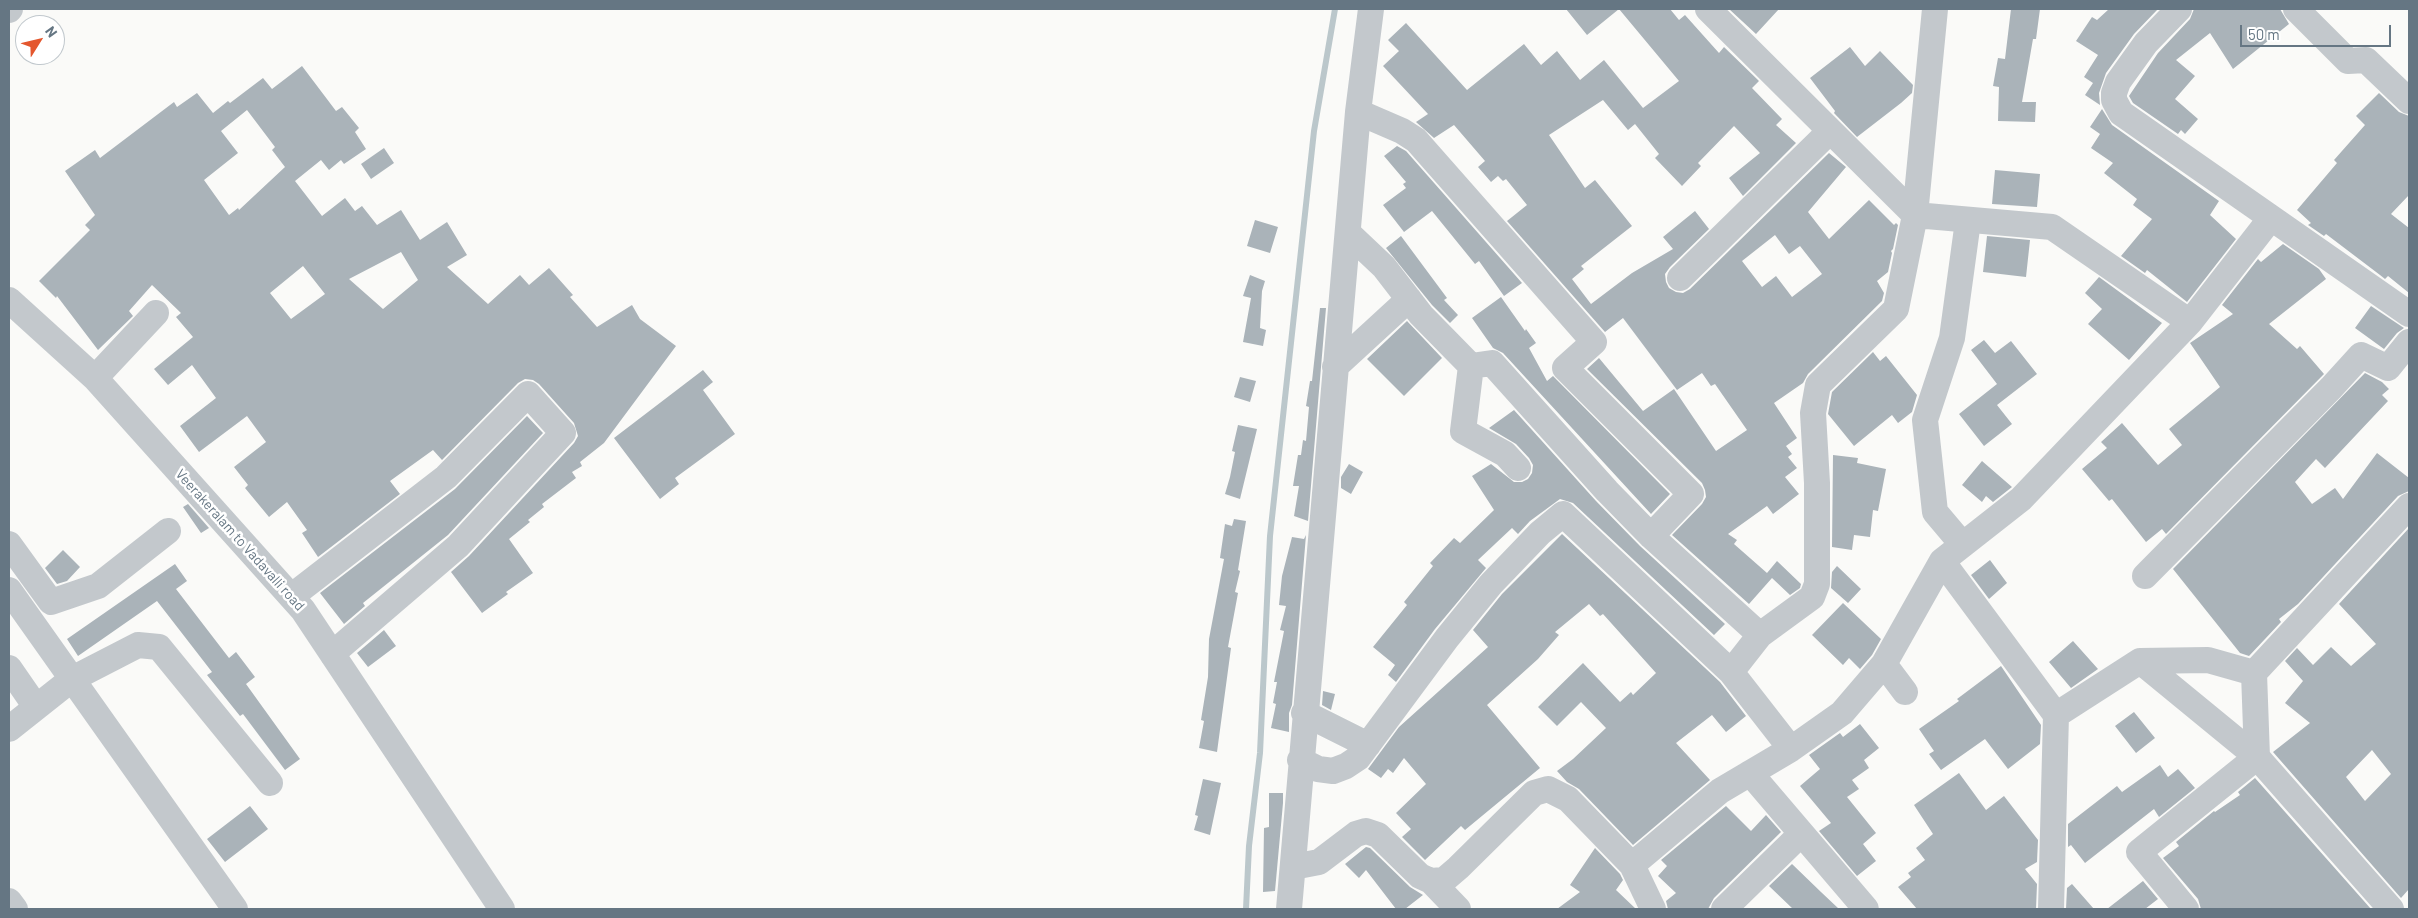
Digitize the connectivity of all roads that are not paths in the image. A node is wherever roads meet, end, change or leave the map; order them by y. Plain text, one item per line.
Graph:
1 (1371, 9) edge
2 (1708, 9) edge
3 (2179, 9) edge
4 (2296, 9) edge
5 (1928, 14) edge
6 (2409, 100) edge
7 (1358, 112) junction
8 (1830, 131) junction
9 (1915, 215) junction
10 (2271, 218) junction
11 (1968, 221) junction
12 (1348, 233) junction
13 (1680, 278) dead end
14 (1409, 299) junction
15 (9, 300) edge
16 (156, 313) dead end
17 (2409, 314) edge
18 (2190, 322) junction
19 (2409, 342) edge
20 (1471, 366) junction
21 (1335, 367) junction
22 (95, 378) junction
23 (1518, 468) dead end
24 (2409, 506) edge
25 (168, 531) dead end
26 (1651, 536) junction
27 (9, 544) edge
28 (1962, 544) junction
29 (1942, 561) junction
30 (2145, 576) dead end
31 (9, 590) edge
32 (292, 596) junction
33 (1760, 635) junction
34 (332, 654) junction
35 (2140, 661) junction
36 (1884, 664) junction
37 (9, 668) edge
38 (1731, 672) junction
39 (2254, 673) junction
40 (72, 679) junction
41 (1905, 692) dead end
42 (36, 707) junction
43 (1304, 713) junction
44 (2056, 716) junction
45 (9, 729) edge
46 (1368, 745) junction
47 (1791, 750) junction
48 (2257, 757) junction
49 (1300, 760) junction
50 (1750, 773) junction
51 (270, 783) dead end
52 (1801, 834) junction
53 (1632, 865) junction
54 (1431, 881) junction
55 (1291, 889) edge
56 (2409, 898) edge
57 (9, 901) edge
58 (15, 909) edge
59 (235, 909) edge
60 (502, 909) edge
61 (1310, 909) edge
62 (1458, 909) edge
63 (1653, 909) edge
64 (1724, 909) edge
65 (1866, 909) edge
66 (2051, 909) edge
67 (2186, 909) edge
68 (2391, 909) edge
69 (2397, 909) edge

1 - 7 street
2 - 8 street
3 - 10 street
4 - 6 street
5 - 9 street
7 - 12 street
7 - 26 street
8 - 9 street
8 - 13 street
9 - 11 street
9 - 33 street
10 - 17 street
10 - 18 street
11 - 18 street
11 - 28 street
12 - 14 street
12 - 21 street
14 - 20 street
14 - 21 street
15 - 22 street, Veerakeralam to Vadavalli road
16 - 22 street
18 - 28 street
19 - 30 street
20 - 23 street
20 - 26 street
21 - 43 street
22 - 32 street, Veerakeralam to Vadavalli road
24 - 39 street
25 - 27 street
26 - 33 street
28 - 29 street
29 - 36 street
29 - 44 street
31 - 40 street
32 - 34 street, Veerakeralam to Vadavalli road
32 - 34 street
33 - 38 street
34 - 60 street, Veerakeralam to Vadavalli road
35 - 39 street
35 - 44 street
35 - 48 street
36 - 41 street
36 - 47 street
37 - 42 street
38 - 46 street
38 - 47 street
39 - 48 street
40 - 42 street
40 - 51 street
40 - 59 street
42 - 45 street
43 - 46 street
43 - 49 street
44 - 66 street
46 - 49 street
47 - 50 street
48 - 67 street
48 - 68 street
49 - 55 street
50 - 52 street
50 - 53 street
52 - 64 street
52 - 65 street
53 - 54 street
53 - 63 street
54 - 55 street
54 - 62 street
55 - 61 street
56 - 69 street
57 - 58 street

